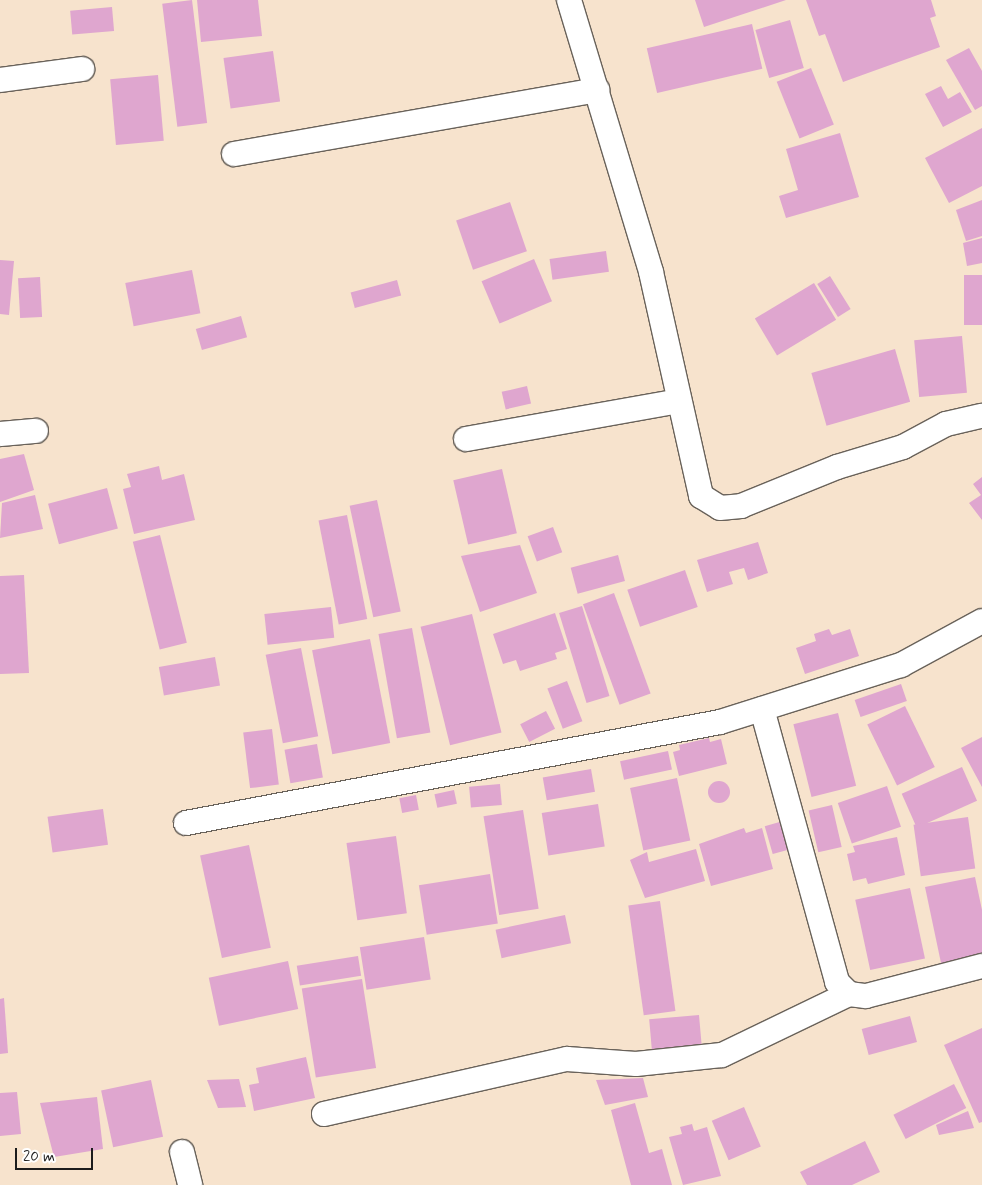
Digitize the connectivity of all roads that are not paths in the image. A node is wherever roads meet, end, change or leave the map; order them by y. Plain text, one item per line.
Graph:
1 (569, 0) edge
2 (82, 69) dead end
3 (0, 80) edge
4 (597, 90) junction
5 (234, 154) dead end
6 (679, 401) junction
7 (982, 416) edge
8 (36, 431) dead end
9 (0, 434) edge
10 (466, 439) dead end
11 (982, 621) edge
12 (762, 709) junction
13 (186, 823) dead end
14 (982, 966) edge
15 (849, 994) junction
16 (324, 1114) dead end
17 (182, 1152) dead end
18 (190, 1185) edge

1 - 4 street
2 - 3 street
4 - 5 street
4 - 6 street
6 - 7 street
6 - 10 street
8 - 9 street
11 - 12 street
12 - 13 street
12 - 15 street
14 - 15 street
15 - 16 street
17 - 18 street

